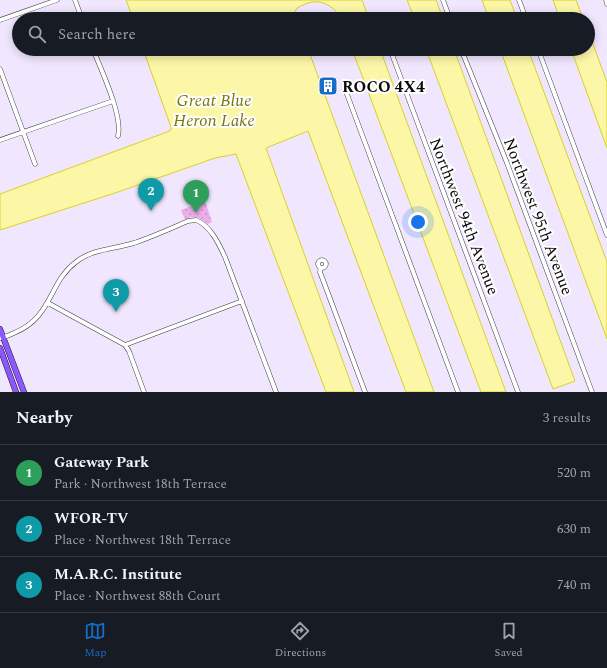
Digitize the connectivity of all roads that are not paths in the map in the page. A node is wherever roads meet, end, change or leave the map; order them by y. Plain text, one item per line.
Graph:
1 (57, 0) edge
2 (75, 0) edge
3 (443, 0) edge
4 (519, 0) edge
5 (606, 0) edge
6 (607, 4) edge
7 (23, 12) edge
8 (79, 12) edge
9 (447, 12) edge
10 (523, 12) edge
11 (12, 16) edge
12 (0, 20) edge
13 (97, 56) edge
14 (393, 56) edge
15 (464, 56) edge
16 (541, 56) edge
17 (0, 69) edge
18 (345, 89) dead end
19 (113, 101) junction
20 (23, 132) junction
21 (118, 136) dead end
22 (0, 140) edge
23 (35, 164) dead end
24 (607, 236) edge
25 (321, 268) dead end
26 (242, 301) junction
27 (48, 303) junction
28 (0, 329) edge
29 (1, 338) edge
30 (125, 345) junction
31 (0, 348) edge
32 (16, 392) edge
33 (24, 392) edge
34 (144, 392) edge
35 (276, 392) edge
36 (365, 392) edge
37 (458, 392) edge
38 (518, 392) edge
39 (592, 392) edge

1 - 7 street
2 - 8 street
3 - 9 street
4 - 10 street
5 - 6 street
11 - 12 street
13 - 19 street
14 - 38 street, Northwest 94th Avenue
15 - 39 street, Northwest 95th Avenue
16 - 24 street
17 - 20 street
18 - 37 street
19 - 20 street
19 - 21 street
20 - 22 street
20 - 23 street
25 - 36 street
26 - 27 street
26 - 30 street
26 - 35 street
27 - 29 street
27 - 30 street
28 - 29 main road
29 - 33 main road
30 - 34 street
31 - 32 main road

